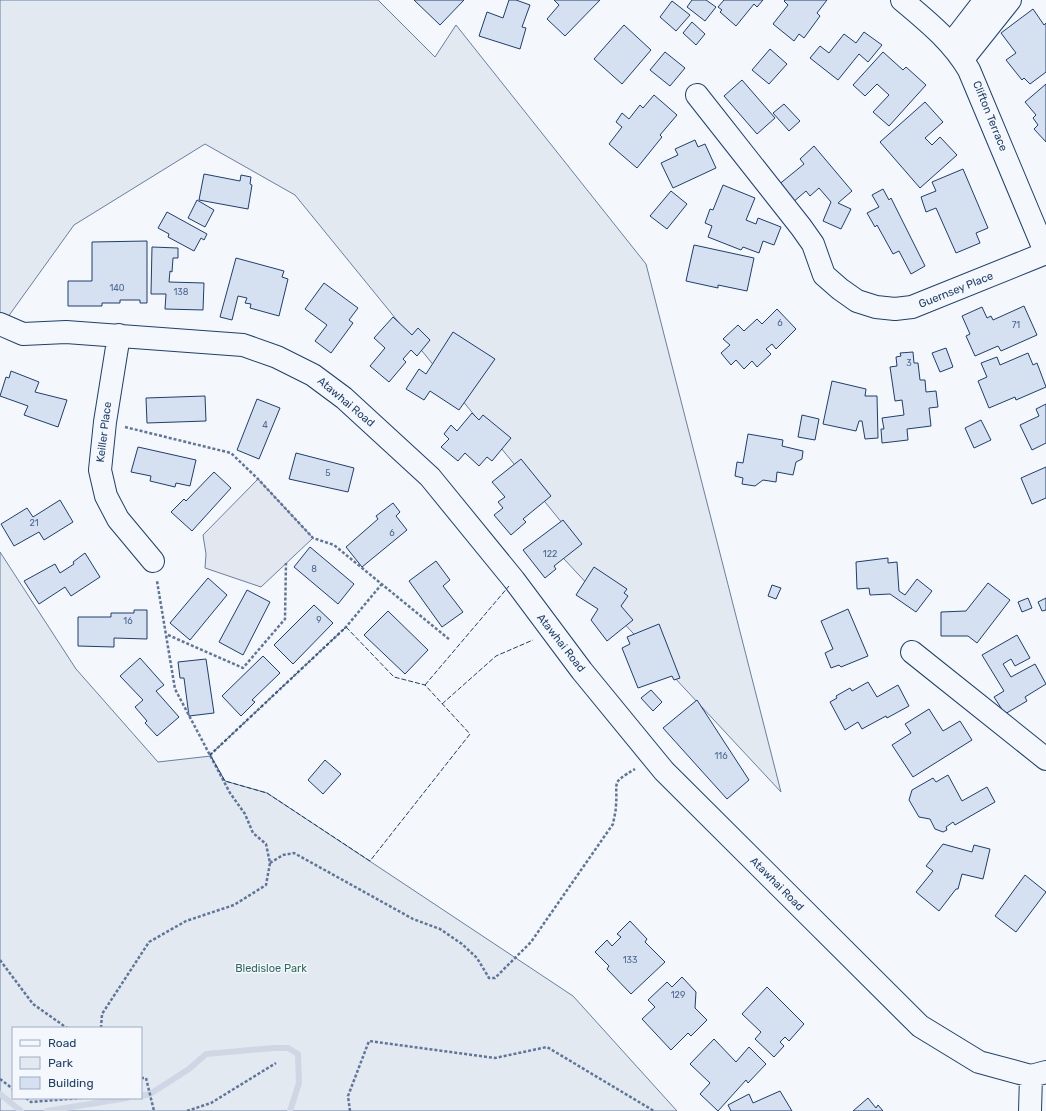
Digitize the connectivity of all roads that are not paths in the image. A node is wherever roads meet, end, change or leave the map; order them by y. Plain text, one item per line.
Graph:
1 (902, 0) edge
2 (985, 0) edge
3 (1010, 0) edge
4 (957, 52) junction
5 (697, 94) dead end
6 (1046, 254) edge
7 (0, 324) edge
8 (119, 335) junction
9 (153, 561) road end
10 (912, 652) dead end
11 (1046, 759) edge
12 (1039, 1074) edge
13 (1030, 1111) edge

1 - 4 street, Clifton Terrace
2 - 4 street
3 - 4 street
4 - 6 street, Clifton Terrace
5 - 6 street, Guernsey Place
7 - 8 street, Atawhai Road
8 - 9 street, Keiller Place
8 - 12 street, Atawhai Road
10 - 11 street
12 - 13 street

